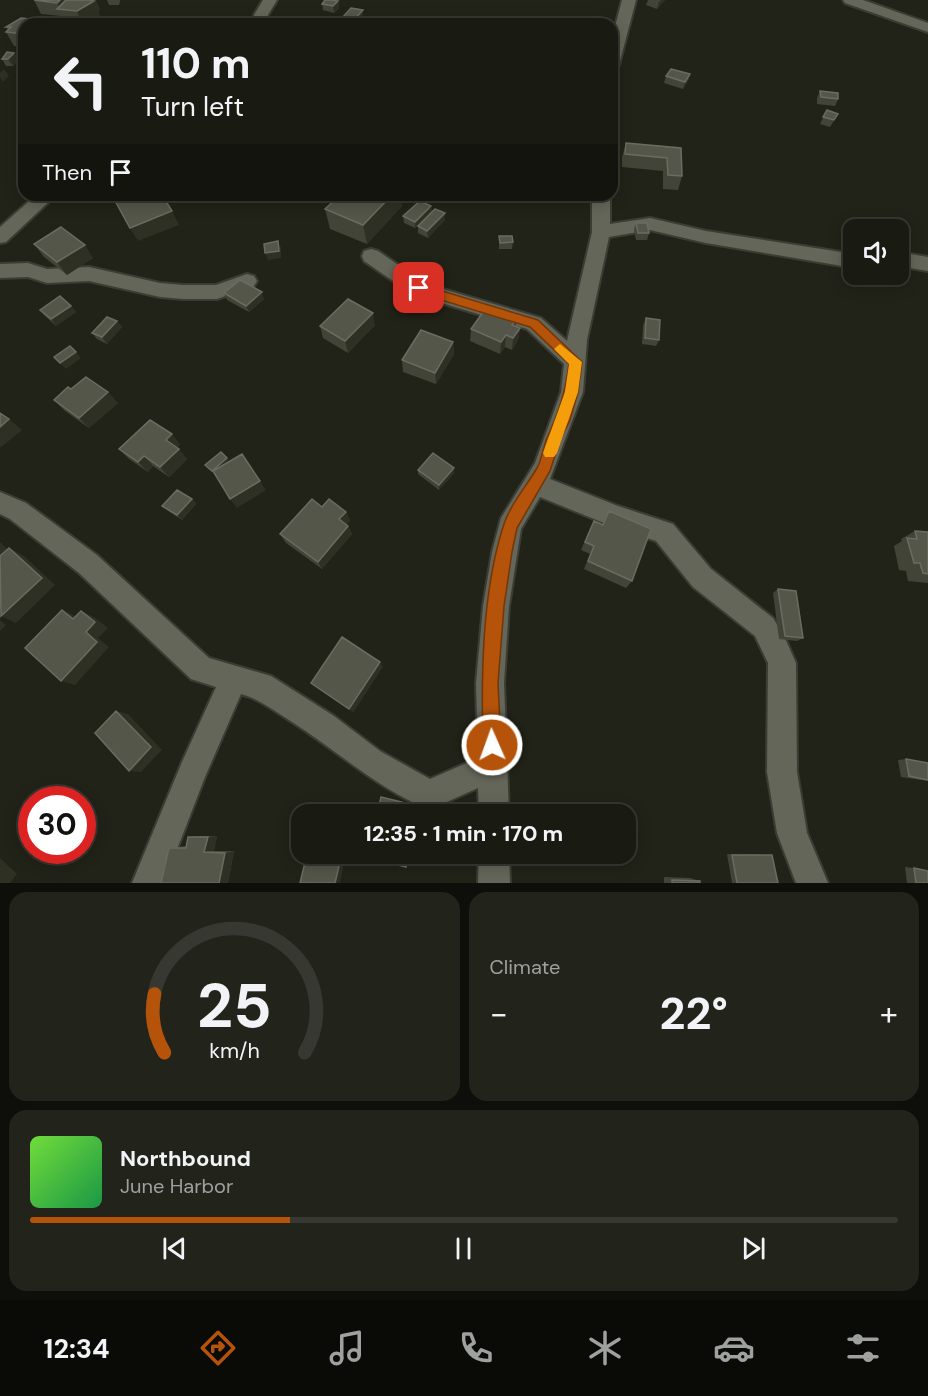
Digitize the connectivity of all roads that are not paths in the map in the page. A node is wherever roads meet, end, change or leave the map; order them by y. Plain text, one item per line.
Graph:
1 (270, 0) edge
2 (628, 0) edge
3 (850, 0) edge
4 (261, 18) edge
5 (928, 28) edge
6 (618, 41) edge
7 (40, 201) edge
8 (601, 201) edge
9 (601, 232) junction
10 (0, 237) edge
11 (371, 256) dead end
12 (843, 259) edge
13 (909, 261) edge
14 (928, 264) edge
15 (0, 271) edge
16 (247, 281) edge
17 (576, 362) junction
18 (536, 484) junction
19 (0, 502) edge
20 (234, 678) junction
21 (493, 766) junction
22 (494, 804) edge
23 (494, 864) edge
24 (148, 883) edge
25 (494, 883) edge
26 (812, 883) edge

1 - 4 street
2 - 6 street
3 - 5 street
7 - 10 street
8 - 9 street
9 - 12 street
9 - 17 street
11 - 17 street
13 - 14 street
15 - 16 street
17 - 18 street
18 - 21 street
18 - 26 street
19 - 20 street
20 - 21 street
20 - 24 street
21 - 22 street
23 - 25 street

